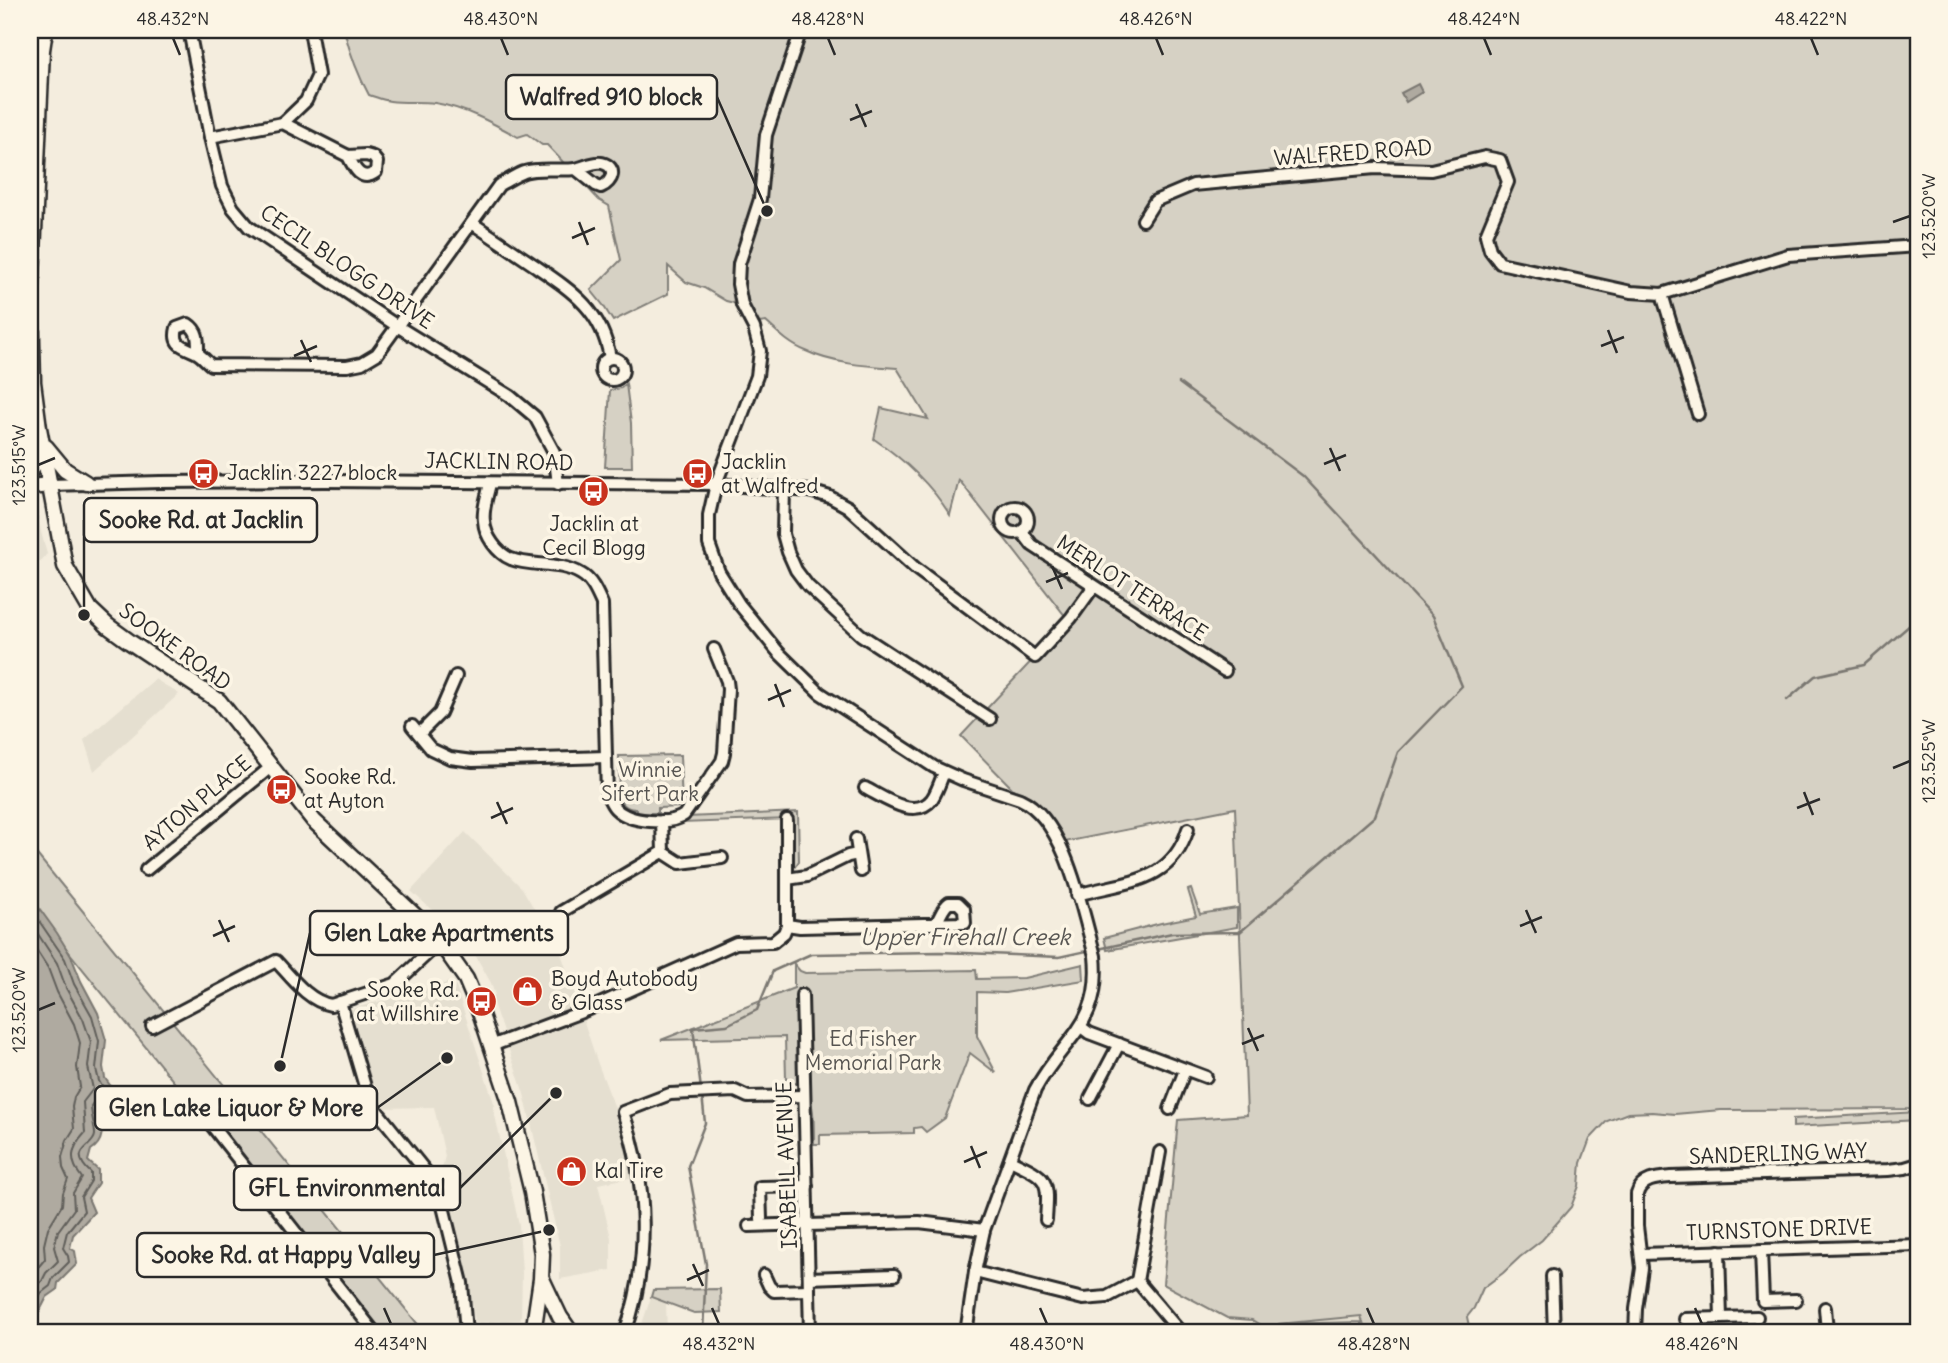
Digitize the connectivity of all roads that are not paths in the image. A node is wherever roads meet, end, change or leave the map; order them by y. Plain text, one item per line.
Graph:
1 (46, 30) edge
2 (189, 30) edge
3 (310, 30) edge
4 (801, 30) edge
5 (283, 123) junction
6 (210, 137) junction
7 (348, 156) dead end
8 (576, 169) dead end
9 (1143, 220) dead end
10 (472, 223) junction
11 (1918, 246) edge
12 (1662, 294) junction
13 (397, 326) junction
14 (198, 353) dead end
15 (610, 358) dead end
16 (1698, 414) dead end
17 (43, 443) junction
18 (30, 471) edge
19 (86, 483) junction
20 (490, 483) junction
21 (558, 484) junction
22 (716, 484) junction
23 (50, 485) junction
24 (30, 487) edge
25 (784, 488) junction
26 (1022, 532) dead end
27 (1094, 586) junction
28 (714, 649) dead end
29 (1225, 671) dead end
30 (456, 676) dead end
31 (990, 719) dead end
32 (606, 757) junction
33 (272, 766) junction
34 (944, 772) junction
35 (864, 788) dead end
36 (787, 820) dead end
37 (662, 821) junction
38 (1188, 829) dead end
39 (856, 839) dead end
40 (663, 852) junction
41 (858, 854) junction
42 (722, 858) dead end
43 (146, 870) dead end
44 (861, 871) dead end
45 (787, 879) junction
46 (1077, 895) junction
47 (561, 912) dead end
48 (935, 924) dead end
49 (787, 925) junction
50 (440, 942) junction
51 (802, 995) dead end
52 (340, 1002) junction
53 (152, 1026) dead end
54 (1081, 1027) junction
55 (1119, 1044) junction
56 (491, 1046) junction
57 (1185, 1070) junction
58 (1206, 1077) dead end
59 (803, 1096) junction
60 (1090, 1099) dead end
61 (1170, 1109) dead end
62 (212, 1126) dead end
63 (1160, 1152) dead end
64 (1010, 1160) junction
65 (1918, 1164) edge
66 (807, 1186) junction
67 (761, 1219) dead end
68 (1046, 1220) dead end
69 (808, 1225) junction
70 (749, 1226) dead end
71 (984, 1230) junction
72 (1918, 1245) edge
73 (1760, 1250) junction
74 (1719, 1251) junction
75 (1642, 1254) junction
76 (975, 1272) junction
77 (764, 1275) dead end
78 (894, 1275) dead end
79 (1552, 1276) dead end
80 (809, 1278) junction
81 (541, 1279) junction
82 (1137, 1282) junction
83 (809, 1290) junction
84 (1796, 1300) dead end
85 (1825, 1307) dead end
86 (1757, 1317) dead end
87 (1721, 1318) junction
88 (1685, 1319) dead end
89 (375, 1333) edge
90 (466, 1333) edge
91 (533, 1333) edge
92 (571, 1333) edge
93 (625, 1333) edge
94 (810, 1333) edge
95 (966, 1333) edge
96 (1181, 1333) edge
97 (1554, 1333) edge
98 (1635, 1333) edge
99 (1873, 1333) edge

1 - 17 main road, SOOKE ROAD
2 - 6 street, CECIL BLOGG DRIVE
3 - 5 street
4 - 22 street
5 - 6 street
5 - 7 street
6 - 13 street, CECIL BLOGG DRIVE
8 - 10 street
9 - 12 street, WALFRED ROAD
10 - 13 street
10 - 15 street
11 - 12 street, WALFRED ROAD
12 - 16 street
13 - 14 street
13 - 21 street, CECIL BLOGG DRIVE
17 - 18 main road
17 - 19 main road
17 - 23 main road, SOOKE ROAD
19 - 20 street, JACKLIN ROAD
19 - 23 street, JACKLIN ROAD
20 - 21 street, JACKLIN ROAD
20 - 32 street
21 - 22 street, JACKLIN ROAD
22 - 25 street, JACKLIN ROAD
22 - 34 street
23 - 24 main road, JACKLIN ROAD
23 - 33 main road, SOOKE ROAD
25 - 27 street, JACKLIN ROAD
25 - 31 street
26 - 27 street, MERLOT TERRACE
27 - 29 street, MERLOT TERRACE
28 - 37 street
30 - 32 street
32 - 37 street
33 - 43 street, AYTON PLACE
33 - 50 main road, SOOKE ROAD
34 - 35 street
34 - 46 street
36 - 45 street
37 - 40 street
38 - 46 street
39 - 41 street
40 - 42 street
40 - 47 street
41 - 44 street
41 - 45 street
45 - 49 street
46 - 54 street
48 - 49 street
49 - 56 street
50 - 52 street
50 - 56 main road, SOOKE ROAD
51 - 59 street, ISABELL AVENUE
52 - 53 street
52 - 90 street
54 - 55 street
54 - 64 street
55 - 57 street
55 - 60 street
56 - 81 main road, SOOKE ROAD
57 - 58 street
57 - 61 street
59 - 66 street, ISABELL AVENUE
59 - 93 street
62 - 89 street
63 - 82 street
64 - 68 street
64 - 71 street
65 - 75 street, SANDERLING WAY
66 - 67 street
66 - 69 street, ISABELL AVENUE
69 - 70 street
69 - 71 street
69 - 80 street, ISABELL AVENUE
71 - 76 street
72 - 73 street, TURNSTONE DRIVE
73 - 74 street, TURNSTONE DRIVE
73 - 84 street
74 - 75 street, TURNSTONE DRIVE
74 - 87 street
75 - 98 street
76 - 82 street
76 - 95 street
77 - 83 street
78 - 80 street
79 - 97 street
80 - 83 street, ISABELL AVENUE
81 - 91 main road, SOOKE ROAD
81 - 92 main road
82 - 96 street
83 - 94 street, ISABELL AVENUE
85 - 99 street
86 - 87 street
87 - 88 street

